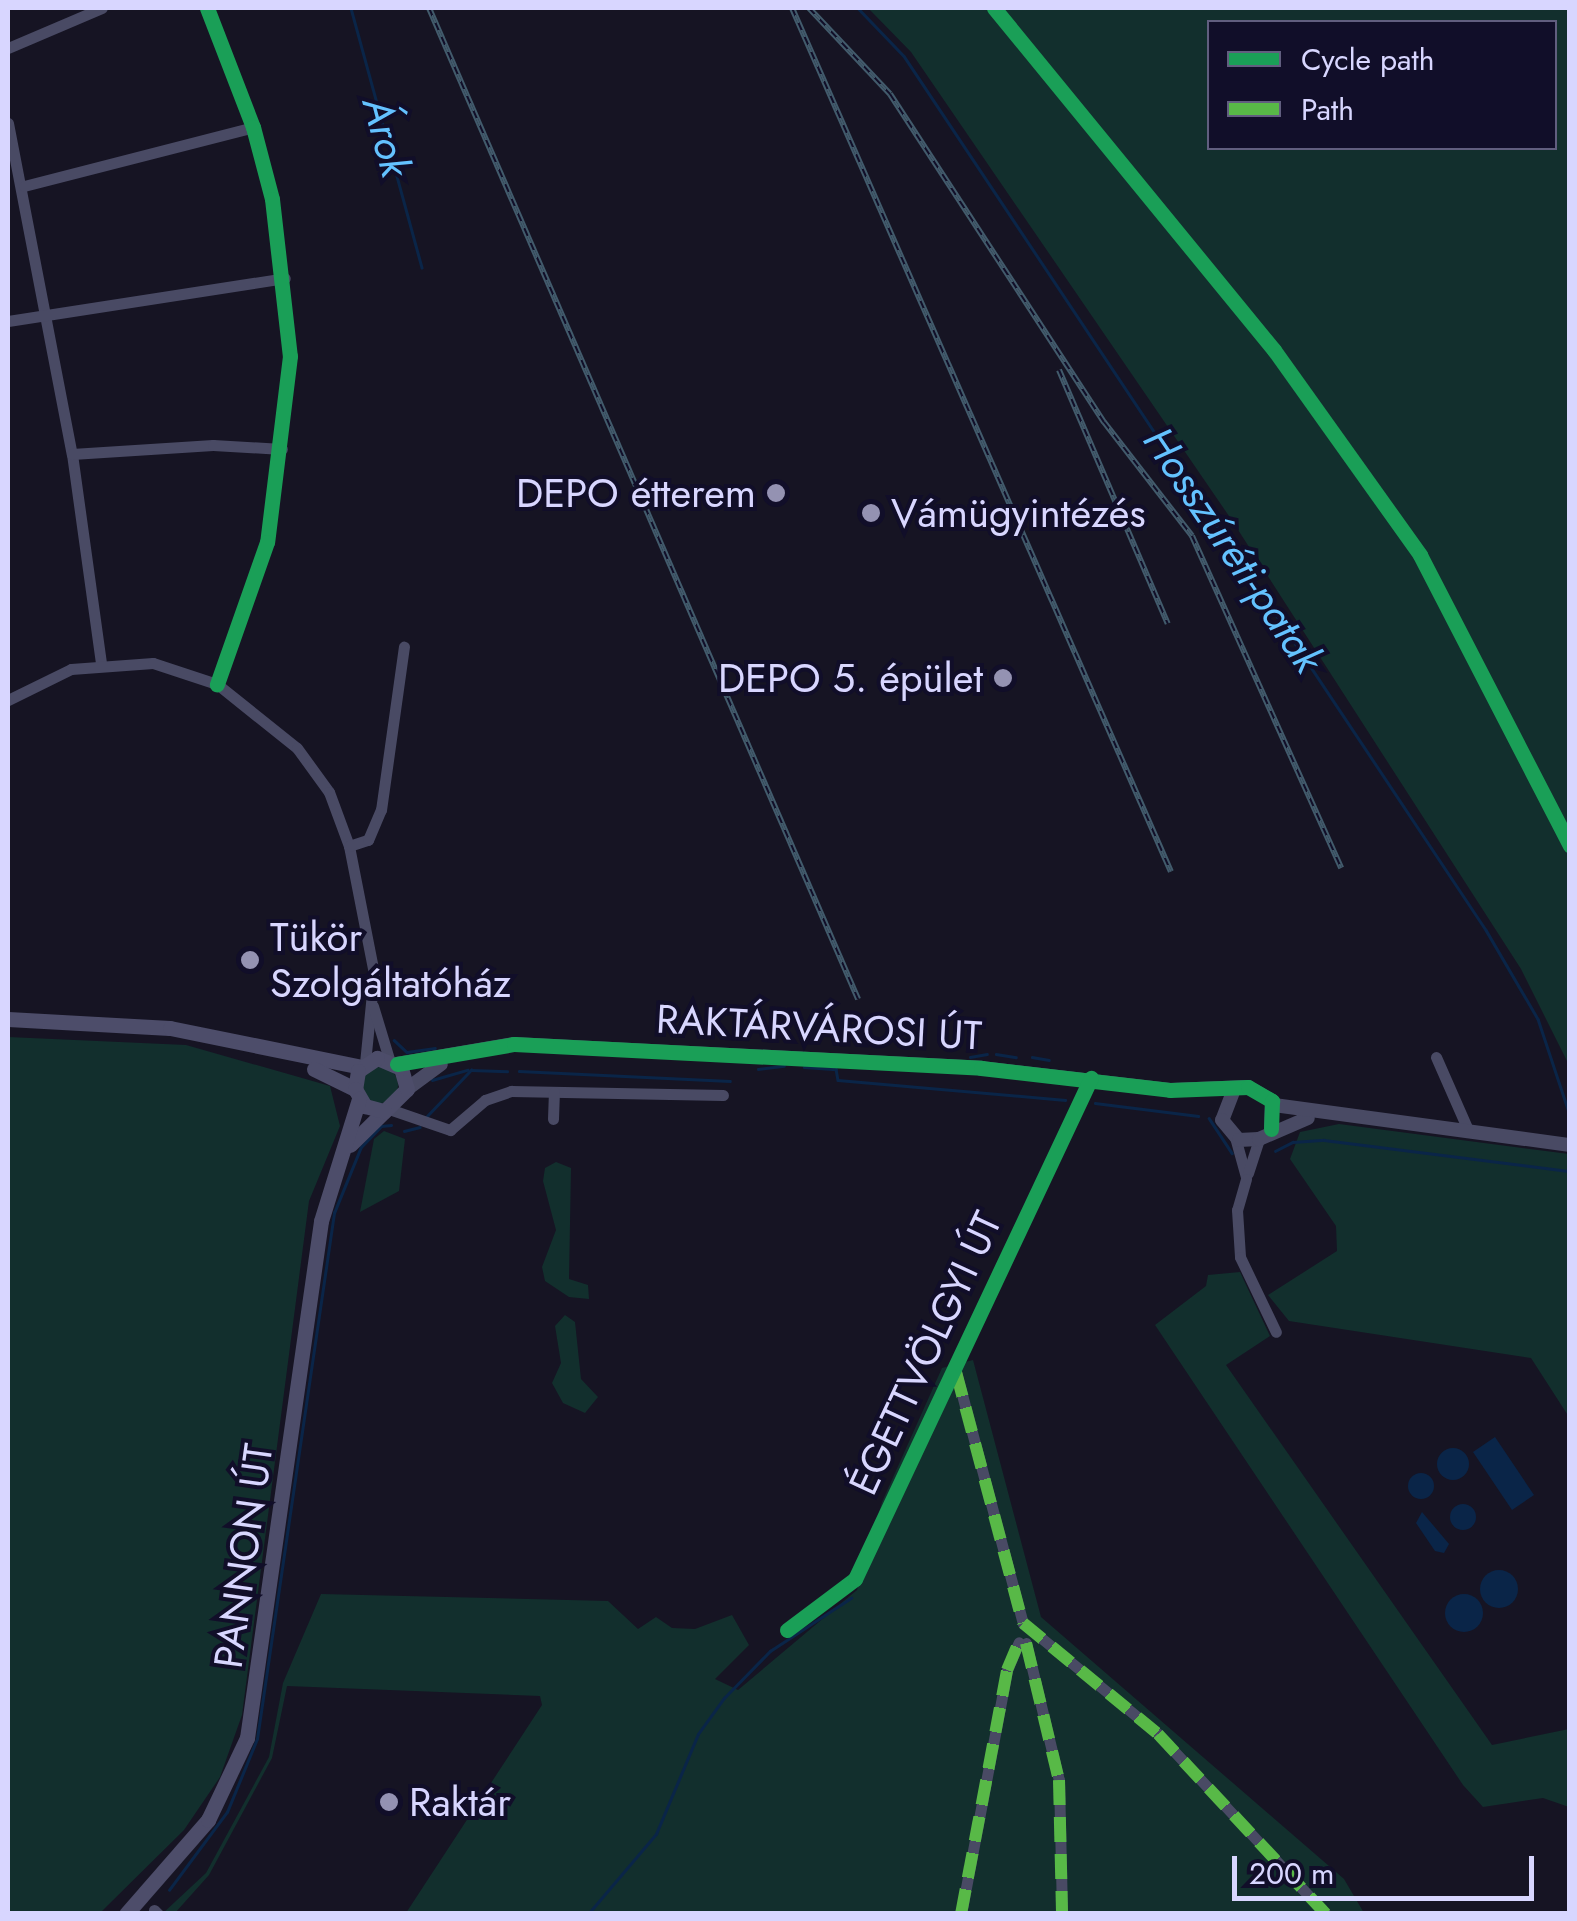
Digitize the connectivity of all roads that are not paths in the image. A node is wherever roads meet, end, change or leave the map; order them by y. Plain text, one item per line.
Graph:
1 (102, 8) edge
2 (206, 8) edge
3 (994, 8) edge
4 (8, 48) edge
5 (8, 124) edge
6 (253, 127) junction
7 (24, 186) junction
8 (285, 278) junction
9 (46, 314) junction
10 (8, 321) edge
11 (282, 449) junction
12 (72, 454) junction
13 (404, 647) dead end
14 (101, 662) junction
15 (217, 684) junction
16 (8, 700) edge
17 (349, 846) junction
18 (1570, 846) edge
19 (372, 1004) junction
20 (8, 1019) edge
21 (254, 1048) junction
22 (464, 1052) junction
23 (1436, 1057) dead end
24 (393, 1061) junction
25 (363, 1065) junction
26 (1091, 1078) junction
27 (1170, 1090) junction
28 (406, 1092) junction
29 (554, 1092) junction
30 (1233, 1092) junction
31 (357, 1094) junction
32 (723, 1095) dead end
33 (1274, 1105) junction
34 (386, 1110) junction
35 (1221, 1114) junction
36 (1352, 1114) junction
37 (552, 1119) dead end
38 (419, 1121) junction
39 (1271, 1129) junction
40 (1470, 1132) junction
41 (1234, 1138) junction
42 (1259, 1139) junction
43 (1567, 1145) edge
44 (335, 1170) junction
45 (1246, 1179) dead end
46 (1276, 1332) dead end
47 (956, 1372) junction
48 (1028, 1627) junction
49 (787, 1630) dead end
50 (1023, 1642) junction
51 (126, 1914) edge
52 (961, 1914) edge
53 (1062, 1914) edge
54 (1326, 1914) edge

1 - 4 street
2 - 6 street
3 - 18 street
5 - 7 street
6 - 7 street
6 - 8 street
7 - 9 street
8 - 9 street
8 - 11 street
9 - 10 street
9 - 12 street
11 - 12 street
11 - 15 street
12 - 14 street
13 - 17 street
14 - 15 street
14 - 16 street
15 - 17 street
17 - 19 street
19 - 24 street
19 - 25 street
20 - 21 main road
21 - 25 main road, RAKTÁRVÁROSI ÚT
21 - 31 main road
22 - 24 street, RAKTÁRVÁROSI ÚT
22 - 26 street, RAKTÁRVÁROSI ÚT
22 - 28 street, RAKTÁRVÁROSI ÚT
23 - 40 street
24 - 25 main road, RAKTÁRVÁROSI ÚT
24 - 28 main road
25 - 31 main road
26 - 27 street, RAKTÁRVÁROSI ÚT
26 - 47 street, ÉGETTVÖLGYI ÚT
27 - 30 street, RAKTÁRVÁROSI ÚT
27 - 35 street, RAKTÁRVÁROSI ÚT
28 - 34 main road, RAKTÁRVÁROSI ÚT
28 - 38 street
29 - 32 street
29 - 37 street
29 - 38 street
30 - 33 street, RAKTÁRVÁROSI ÚT
30 - 35 street
31 - 34 main road
31 - 44 main road, PANNON ÚT
33 - 36 street, RAKTÁRVÁROSI ÚT
33 - 39 street
34 - 38 street
34 - 44 main road, PANNON ÚT
35 - 41 street
36 - 39 street, RAKTÁRVÁROSI ÚT
36 - 40 street, RAKTÁRVÁROSI ÚT
39 - 42 street, RAKTÁRVÁROSI ÚT
40 - 43 street, RAKTÁRVÁROSI ÚT
41 - 42 street
41 - 42 street
44 - 51 main road, PANNON ÚT
45 - 46 street
47 - 48 street
47 - 49 street, ÉGETTVÖLGYI ÚT
48 - 50 street
48 - 54 street
50 - 52 street
50 - 53 street

